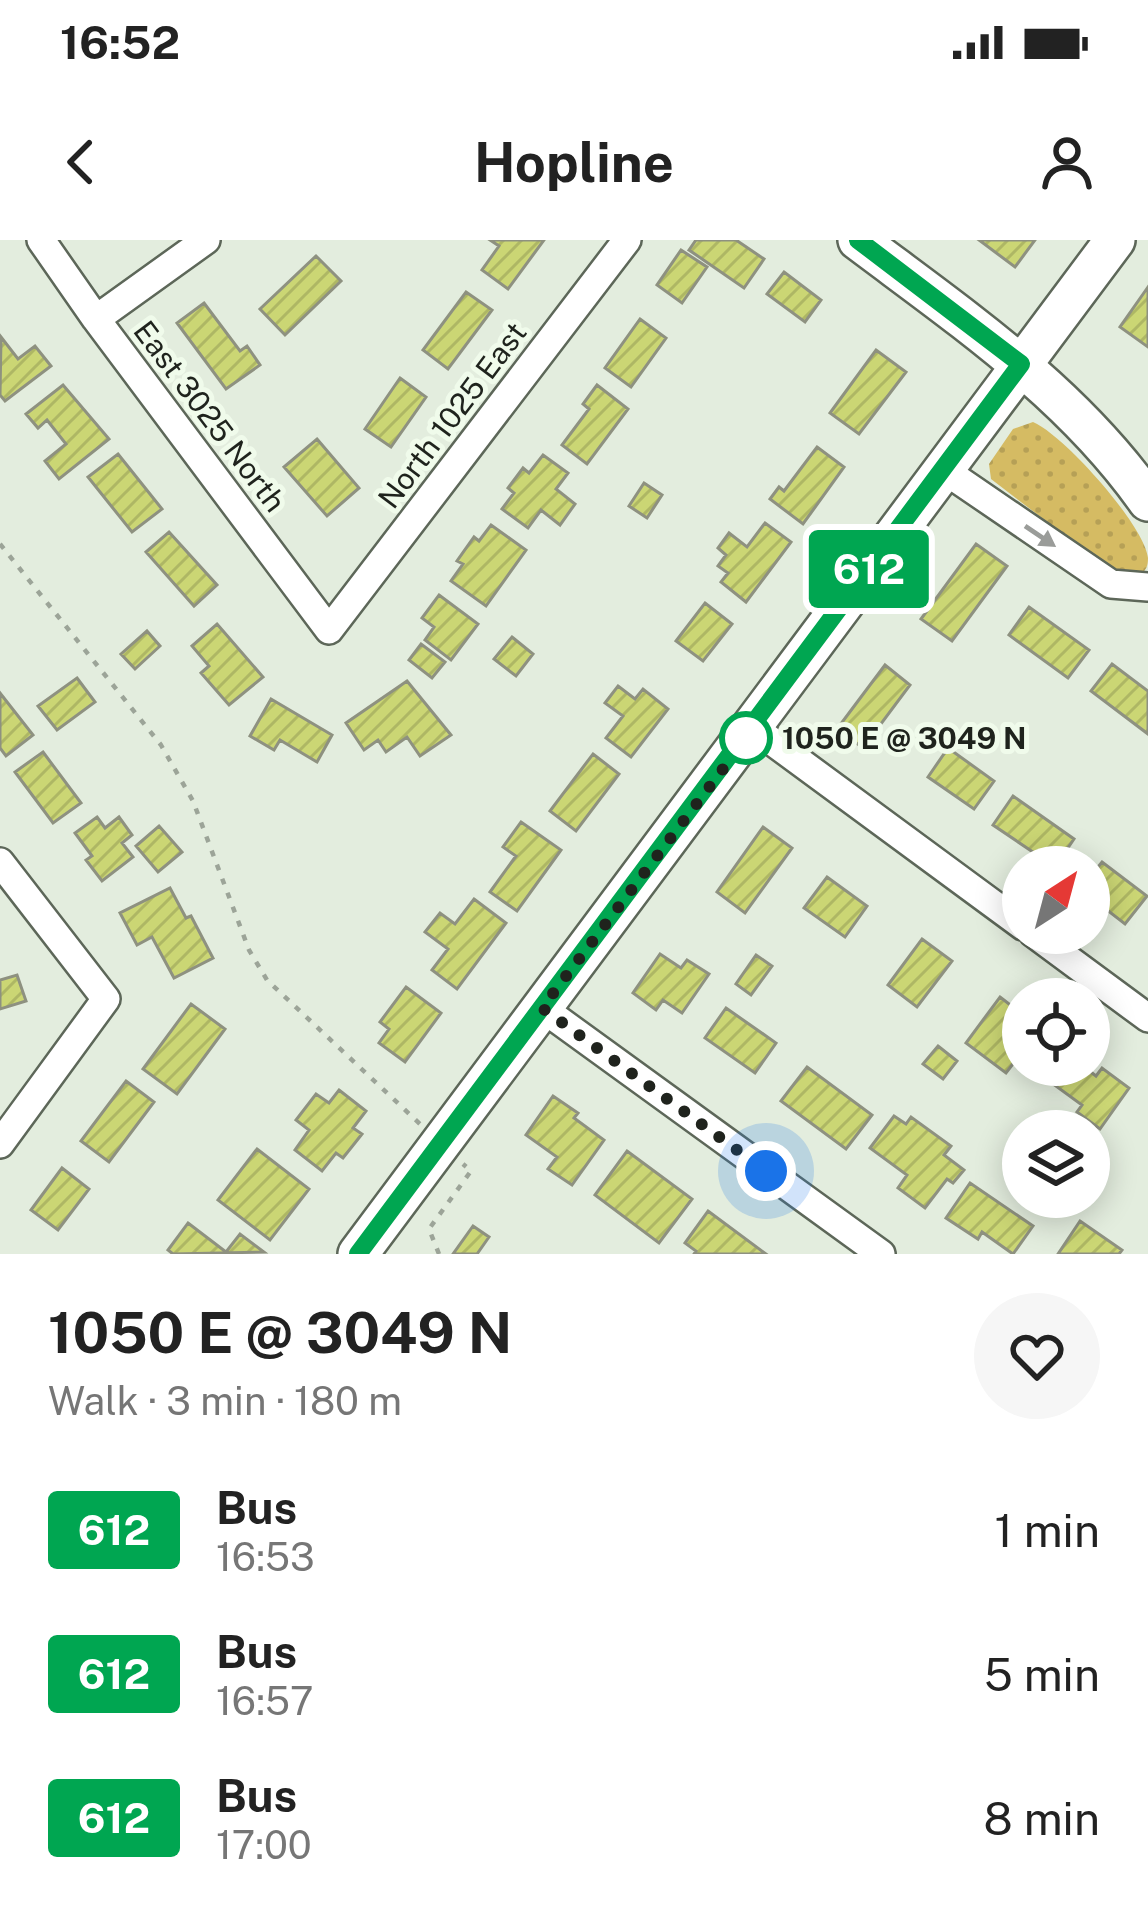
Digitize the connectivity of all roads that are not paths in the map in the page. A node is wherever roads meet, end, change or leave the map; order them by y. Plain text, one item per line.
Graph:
1 (41, 240) edge
2 (206, 240) edge
3 (627, 240) edge
4 (858, 240) edge
5 (1115, 240) edge
6 (96, 319) junction
7 (1021, 364) junction
8 (944, 470) junction
9 (1148, 502) edge
10 (1148, 587) edge
11 (329, 630) joint
12 (754, 728) junction
13 (0, 862) edge
14 (1002, 911) edge
15 (1061, 954) edge
16 (542, 1008) junction
17 (1148, 1018) edge
18 (0, 1144) edge
19 (358, 1254) edge
20 (880, 1254) edge

1 - 6 street, East 3025 North
2 - 6 street
3 - 11 street, North 1025 East
4 - 7 main road
5 - 7 main road
6 - 11 street, East 3025 North
7 - 8 main road
7 - 9 main road
8 -> 10 street
8 - 12 main road
12 - 14 street
12 - 16 main road
13 - 18 street
15 - 17 street
16 - 19 main road
16 - 20 street

